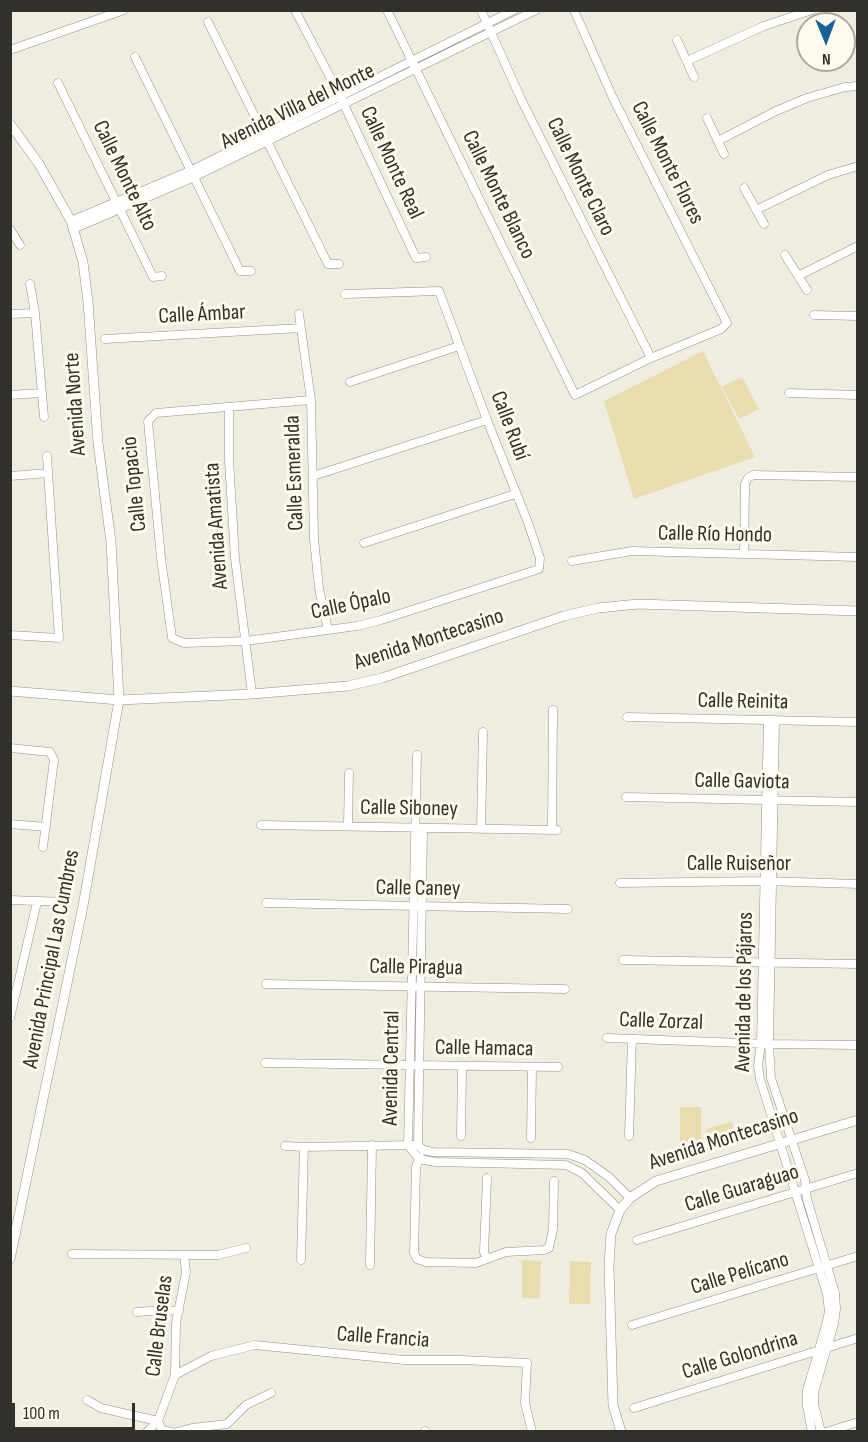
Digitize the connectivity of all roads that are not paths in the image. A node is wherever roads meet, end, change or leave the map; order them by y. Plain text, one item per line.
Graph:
1 (124, 10) edge
2 (295, 10) edge
3 (387, 10) edge
4 (481, 10) edge
5 (514, 10) edge
6 (536, 10) edge
7 (574, 10) edge
8 (812, 10) edge
9 (208, 22) dead end
10 (488, 24) junction
11 (492, 32) junction
12 (677, 40) dead end
13 (10, 50) edge
14 (135, 57) dead end
15 (413, 60) junction
16 (687, 61) junction
17 (417, 69) junction
18 (694, 77) dead end
19 (58, 82) dead end
20 (858, 86) edge
21 (340, 96) junction
22 (344, 105) junction
23 (707, 118) dead end
24 (10, 124) edge
25 (266, 138) junction
26 (718, 141) junction
27 (724, 154) dead end
28 (858, 166) edge
29 (192, 174) junction
30 (744, 188) dead end
31 (118, 207) junction
32 (756, 210) junction
33 (764, 224) dead end
34 (72, 225) junction
35 (10, 229) edge
36 (20, 244) dead end
37 (858, 246) edge
38 (785, 255) dead end
39 (426, 257) dead end
40 (339, 264) dead end
41 (251, 271) dead end
42 (162, 276) dead end
43 (798, 276) junction
44 (30, 284) dead end
45 (807, 291) dead end
46 (345, 294) dead end
47 (35, 313) junction
48 (10, 314) edge
49 (299, 314) dead end
50 (814, 315) dead end
51 (858, 316) edge
52 (301, 328) junction
53 (105, 339) dead end
54 (459, 346) junction
55 (651, 358) junction
56 (350, 382) dead end
57 (42, 393) junction
58 (789, 393) dead end
59 (10, 395) edge
60 (858, 395) edge
61 (311, 400) junction
62 (229, 407) junction
63 (44, 417) dead end
64 (487, 420) junction
65 (48, 456) dead end
66 (48, 473) junction
67 (10, 476) edge
68 (313, 476) junction
69 (858, 477) edge
70 (516, 494) junction
71 (364, 543) dead end
72 (744, 553) junction
73 (858, 557) edge
74 (572, 561) dead end
75 (534, 571) joint
76 (858, 610) edge
77 (328, 630) junction
78 (10, 635) edge
79 (172, 638) joint
80 (246, 641) junction
81 (10, 691) edge
82 (252, 694) junction
83 (119, 700) junction
84 (553, 710) dead end
85 (627, 717) dead end
86 (772, 720) junction
87 (858, 722) edge
88 (483, 732) dead end
89 (10, 748) edge
90 (417, 755) dead end
91 (349, 773) dead end
92 (626, 797) dead end
93 (770, 801) junction
94 (858, 802) edge
95 (10, 824) edge
96 (261, 825) dead end
97 (348, 826) junction
98 (46, 827) junction
99 (419, 828) junction
100 (481, 829) junction
101 (43, 847) dead end
102 (768, 882) junction
103 (620, 883) dead end
104 (858, 884) edge
105 (10, 900) edge
106 (37, 902) junction
107 (66, 902) dead end
108 (266, 903) dead end
109 (417, 907) junction
110 (568, 909) dead end
111 (623, 960) dead end
112 (767, 962) junction
113 (858, 964) edge
114 (266, 984) dead end
115 (416, 986) junction
116 (565, 989) dead end
117 (10, 1018) edge
118 (607, 1038) dead end
119 (632, 1039) junction
120 (765, 1044) junction
121 (858, 1045) edge
122 (265, 1063) dead end
123 (410, 1066) junction
124 (419, 1066) junction
125 (462, 1067) junction
126 (532, 1067) junction
127 (558, 1067) dead end
128 (858, 1120) edge
129 (461, 1136) dead end
130 (629, 1136) dead end
131 (531, 1138) dead end
132 (792, 1139) junction
133 (780, 1143) junction
134 (372, 1145) junction
135 (408, 1145) junction
136 (285, 1146) dead end
137 (421, 1147) junction
138 (304, 1148) junction
139 (501, 1152) junction
140 (524, 1153) junction
141 (418, 1159) junction
142 (502, 1163) junction
143 (525, 1163) junction
144 (858, 1173) edge
145 (487, 1179) dead end
146 (554, 1181) dead end
147 (806, 1189) junction
148 (796, 1192) junction
149 (630, 1198) junction
150 (620, 1210) junction
151 (13, 1233) edge
152 (637, 1240) dead end
153 (246, 1248) dead end
154 (72, 1254) dead end
155 (184, 1255) junction
156 (858, 1256) edge
157 (10, 1259) edge
158 (487, 1259) junction
159 (301, 1260) dead end
160 (370, 1265) dead end
161 (824, 1267) junction
162 (178, 1311) junction
163 (137, 1312) dead end
164 (632, 1325) dead end
165 (858, 1338) edge
166 (822, 1349) junction
167 (175, 1376) junction
168 (271, 1393) dead end
169 (87, 1400) dead end
170 (634, 1408) dead end
171 (158, 1420) junction
172 (858, 1422) edge
173 (147, 1431) edge
174 (171, 1431) edge
175 (177, 1431) edge
176 (532, 1431) edge
177 (621, 1431) edge
178 (812, 1431) edge
179 (821, 1431) edge
180 (826, 1431) edge

1 - 13 street
2 - 21 street, Calle Monte Real
3 - 15 street, Calle Monte Blanco
4 - 10 street, Calle Monte Claro
5 - 10 street, Avenida Villa del Monte
6 - 11 street, Avenida Villa del Monte
7 - 55 street, Calle Monte Flores
8 - 16 street
9 - 25 street
10 - 11 street, Calle Monte Claro
10 - 15 street, Avenida Villa del Monte
11 - 17 street, Avenida Villa del Monte
11 - 55 street, Calle Monte Claro
12 - 16 street
14 - 29 street
15 - 17 street, Calle Monte Blanco
15 - 21 street, Avenida Villa del Monte
16 - 18 street
17 - 22 street, Avenida Villa del Monte
17 - 55 street, Calle Monte Blanco
19 - 31 street, Calle Monte Alto
20 - 26 street
21 - 22 street, Calle Monte Real
21 - 25 street, Avenida Villa del Monte
22 - 25 street, Avenida Villa del Monte
22 - 39 street, Calle Monte Real
23 - 26 street
24 - 34 street, Avenida Norte
25 - 29 street, Avenida Villa del Monte
25 - 40 street
26 - 27 street
28 - 32 street
29 - 31 street, Avenida Villa del Monte
29 - 41 street
30 - 32 street
31 - 34 street, Avenida Villa del Monte
31 - 42 street, Calle Monte Alto
32 - 33 street
34 - 83 street, Avenida Norte
35 - 36 street
37 - 43 street
38 - 43 street
43 - 45 street
44 - 47 street
46 - 54 street, Calle Rubí
47 - 48 street
47 - 57 street
49 - 52 street, Calle Esmeralda
50 - 51 street
52 - 53 street, Calle Ámbar
52 - 61 street, Calle Esmeralda
54 - 56 street
54 - 64 street, Calle Rubí
57 - 59 street
57 - 63 street
58 - 60 street
61 - 62 street, Calle Topacio
61 - 68 street, Calle Esmeralda
62 - 79 street, Calle Topacio
62 - 80 street, Avenida Amatista
64 - 68 street
64 - 70 street, Calle Rubí
65 - 66 street
66 - 67 street
66 - 78 street
68 - 77 street, Calle Esmeralda
69 - 72 street
70 - 71 street
70 - 75 street, Calle Rubí
72 - 73 street, Calle Río Hondo
72 - 74 street, Calle Río Hondo
75 - 77 street, Calle Ópalo
76 - 82 street, Avenida Montecasino
77 - 80 street, Calle Ópalo
79 - 80 street, Calle Ópalo
80 - 82 street, Avenida Amatista
81 - 83 street, Avenida Montecasino
82 - 83 street, Avenida Montecasino
83 - 151 street, Avenida Principal Las Cumbres
84 - 100 street, Calle Siboney
85 - 86 street, Calle Reinita
86 - 87 street, Calle Reinita
86 - 93 street, Avenida de los Pájaros
88 - 100 street
89 - 98 street
90 - 99 street, Avenida Central
91 - 97 street
92 - 93 street, Calle Gaviota
93 - 94 street, Calle Gaviota
93 - 102 street, Avenida de los Pájaros
95 - 98 street
96 - 97 street, Calle Siboney
97 - 99 street, Calle Siboney
98 - 101 street
99 - 100 street, Calle Siboney
99 - 109 street, Avenida Central
102 - 103 street, Calle Ruiseñor
102 - 104 street, Calle Ruiseñor
102 - 112 street, Avenida de los Pájaros
105 - 106 street
106 - 107 street
106 - 117 street
108 - 109 street, Calle Caney
109 - 110 street, Calle Caney
109 - 115 street, Avenida Central
111 - 112 street
112 - 113 street
112 - 120 street, Avenida de los Pájaros
114 - 115 street, Calle Piragua
115 - 116 street, Calle Piragua
115 - 123 street, Avenida Central
115 - 124 street, Avenida Central
118 - 119 street, Calle Zorzal
119 - 120 street, Calle Zorzal
119 - 130 street
120 - 121 street, Calle Zorzal
120 - 132 street, Avenida de los Pájaros
120 - 133 street, Avenida de los Pájaros
122 - 123 street, Calle Hamaca
123 - 124 street, Calle Hamaca
123 - 135 street, Avenida Central
124 - 125 street, Calle Hamaca
124 - 137 street, Avenida Central
125 - 126 street, Calle Hamaca
125 - 129 street
126 - 127 street, Calle Hamaca
126 - 131 street
128 - 132 street, Avenida Montecasino
132 - 133 street, Avenida Montecasino
132 - 147 street, Avenida de los Pájaros
133 - 148 street, Avenida de los Pájaros
133 - 149 street, Avenida Montecasino
134 - 135 street
134 - 138 street
134 - 160 street
135 - 137 street
135 - 141 street, Avenida Central
136 - 138 street
137 - 139 street, Avenida Central
137 - 141 street
138 - 159 street
139 - 140 street, Avenida Central
139 - 142 street
140 - 143 street
140 - 149 street, Avenida Central
141 - 142 street
141 - 158 street
142 - 143 street
143 - 150 street
144 - 147 street, Calle Guaraguao
145 - 158 street
146 - 158 street
147 - 148 street, Calle Guaraguao
147 - 161 street, Avenida de los Pájaros
148 - 152 street, Calle Guaraguao
148 - 161 street, Avenida de los Pájaros
149 - 150 street, Avenida Montecasino
150 - 177 street, Avenida Montecasino
151 - 157 street, Avenida Principal Las Cumbres
153 - 155 street
154 - 155 street
155 - 162 street, Calle Bruselas
156 - 161 street, Calle Pelícano
161 - 164 street, Calle Pelícano
161 - 166 street, Avenida de los Pájaros
162 - 163 street
162 - 167 street, Calle Bruselas
165 - 166 street, Calle Golondrina
166 - 170 street, Calle Golondrina
166 - 178 street, Avenida de los Pájaros
166 - 179 street, Avenida de los Pájaros
167 - 171 street, Calle Bruselas
167 - 176 street, Calle Francia
168 - 175 street
169 - 171 street
171 - 173 street, Calle Bruselas
171 - 174 street
172 - 180 street

